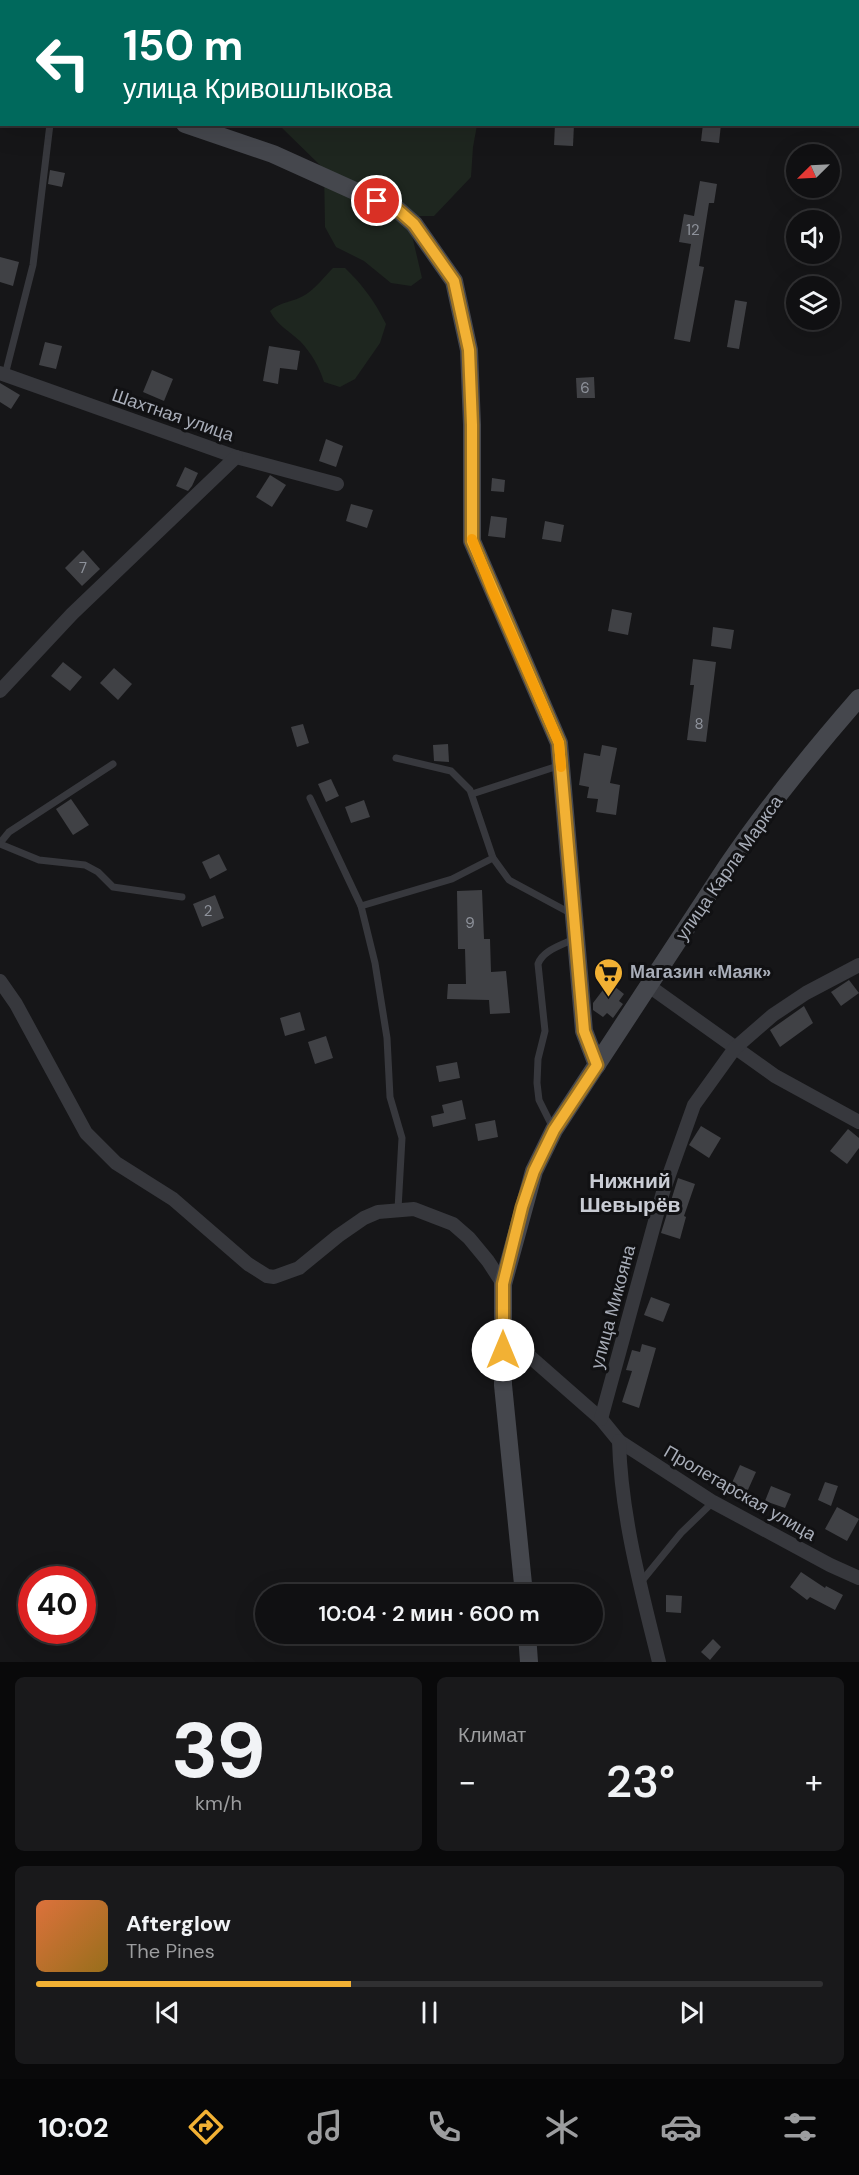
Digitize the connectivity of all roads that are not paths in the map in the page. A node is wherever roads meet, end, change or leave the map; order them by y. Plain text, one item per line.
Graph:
1 (50, 126) edge
2 (191, 126) edge
3 (3, 374) edge
4 (236, 457) junction
5 (337, 484) dead end
6 (0, 691) edge
7 (859, 698) edge
8 (396, 758) dead end
9 (113, 764) dead end
10 (561, 765) junction
11 (472, 794) junction
12 (310, 798) dead end
13 (0, 844) edge
14 (493, 858) junction
15 (182, 897) dead end
16 (361, 906) junction
17 (574, 915) junction
18 (576, 938) junction
19 (859, 966) edge
20 (0, 981) edge
21 (649, 986) junction
22 (735, 1048) junction
23 (597, 1065) junction
24 (859, 1122) edge
25 (554, 1130) junction
26 (398, 1209) junction
27 (503, 1284) junction
28 (503, 1333) junction
29 (601, 1419) junction
30 (619, 1441) junction
31 (713, 1502) junction
32 (859, 1578) edge
33 (523, 1584) edge
34 (640, 1584) junction
35 (528, 1644) edge
36 (529, 1662) edge
37 (659, 1662) edge

1 - 3 lane
2 - 10 street
3 - 4 street, Шахтная улица
4 - 5 street, Шахтная улица
4 - 6 street
7 - 21 street, улица Карла Маркса
8 - 11 lane
9 - 13 lane
10 - 11 lane
10 - 17 street
11 - 14 lane
12 - 16 lane
13 - 15 lane
14 - 16 lane
14 - 17 lane
16 - 26 lane
17 - 18 street
18 - 23 street
18 - 25 lane
19 - 22 street, улица Микояна
20 - 26 street
21 - 22 street
21 - 23 street, улица Карла Маркса
22 - 24 street
22 - 29 street, улица Микояна
23 - 25 street, улица Карла Маркса
25 - 27 street, улица Карла Маркса
26 - 27 street
27 - 28 street, улица Карла Маркса
28 - 29 street, Пролетарская улица
28 - 33 street, улица Карла Маркса
29 - 30 street, Пролетарская улица
30 - 31 street, Пролетарская улица
30 - 34 street
31 - 32 street, Пролетарская улица
31 - 34 lane
34 - 37 street
35 - 36 street

